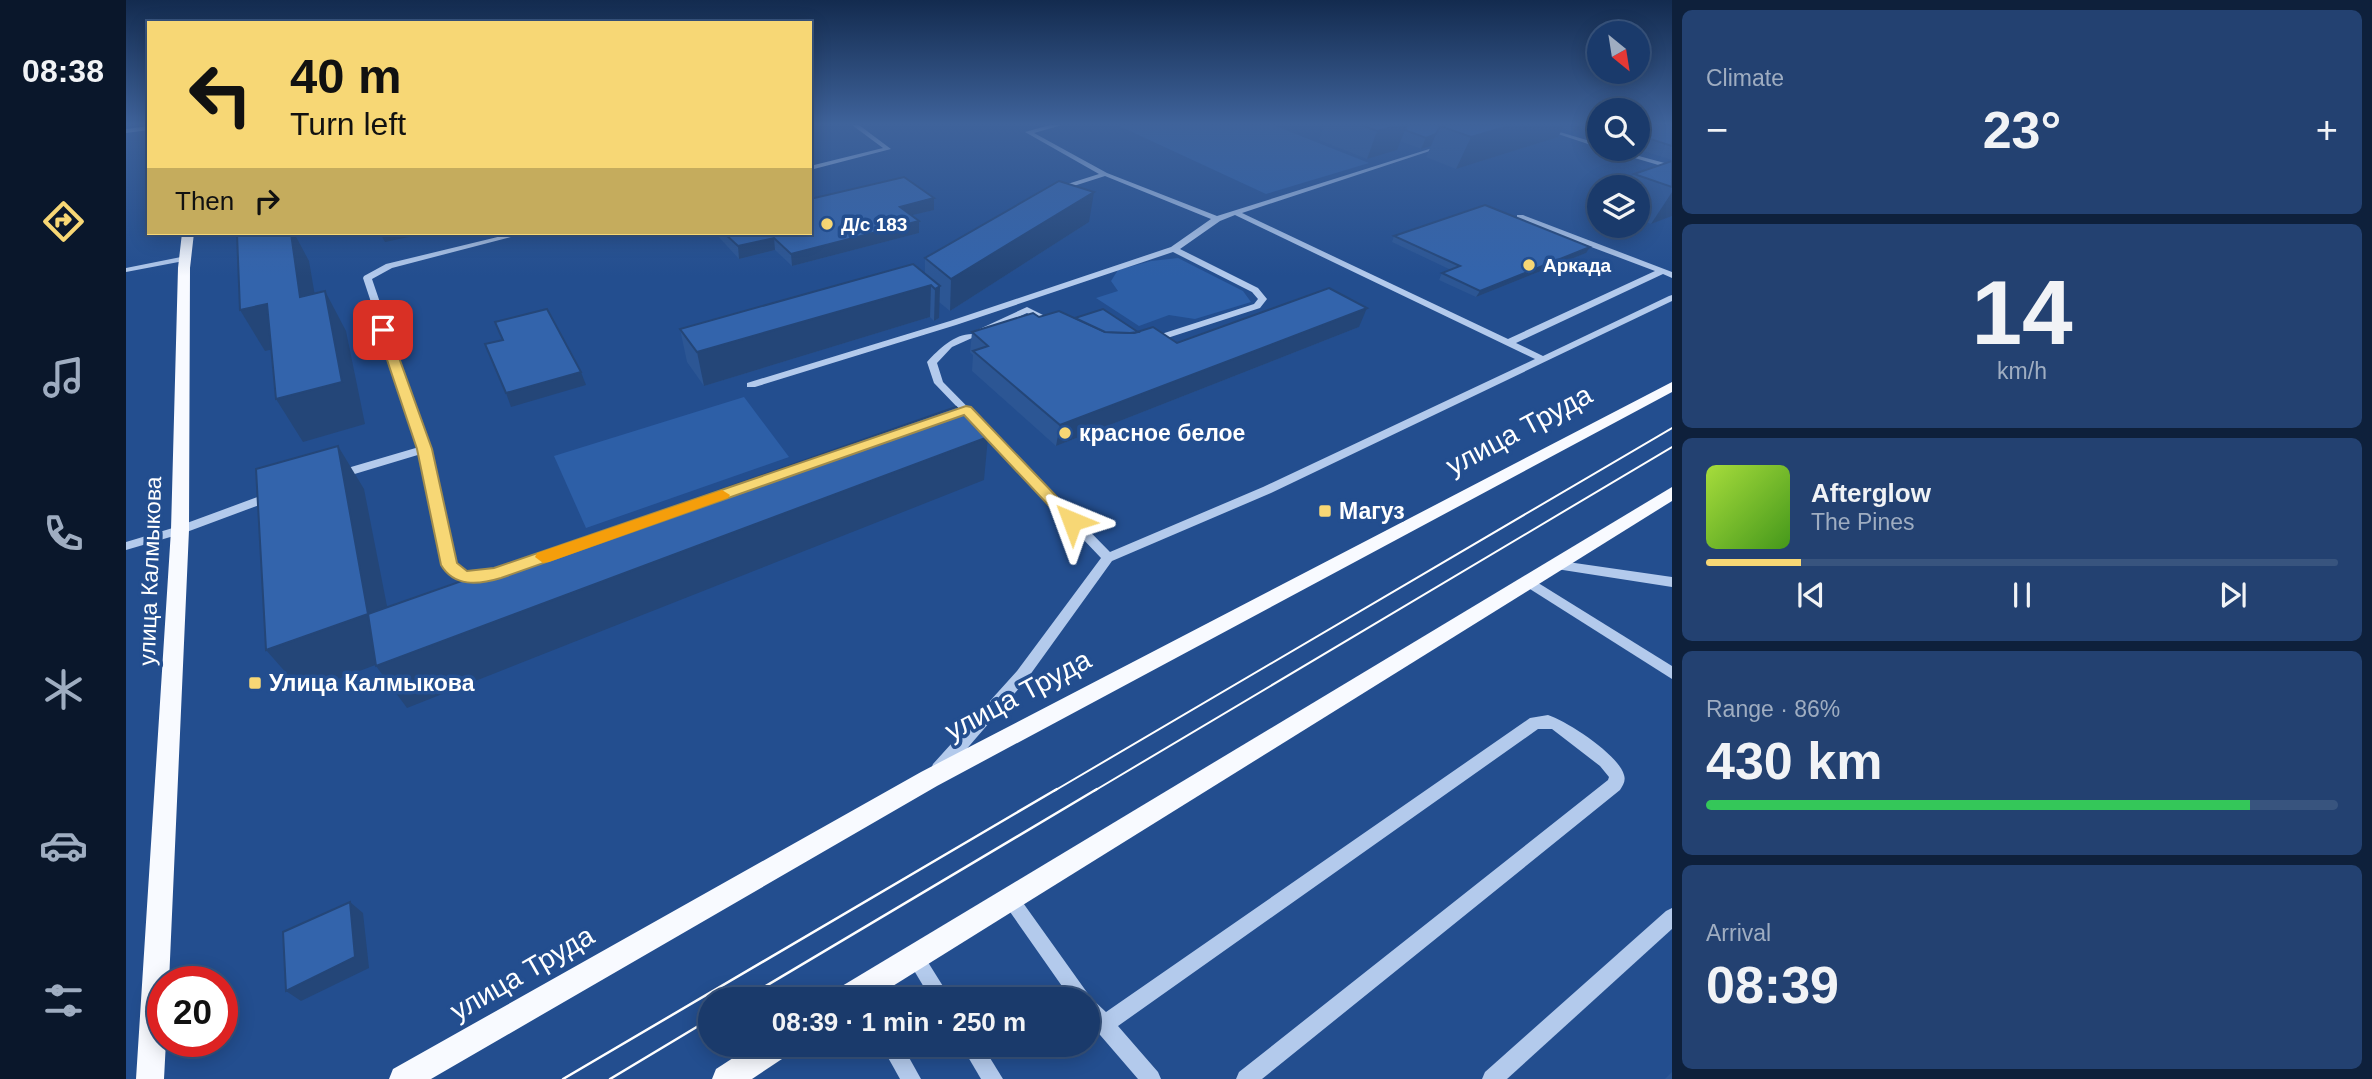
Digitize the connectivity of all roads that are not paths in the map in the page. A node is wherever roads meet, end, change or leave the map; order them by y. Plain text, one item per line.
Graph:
1 (1101, 175) edge
2 (1108, 175) edge
3 (1350, 175) edge
4 (1047, 194) edge
5 (1236, 213) junction
6 (1520, 217) edge
7 (1217, 219) junction
8 (188, 235) edge
9 (514, 235) edge
10 (1174, 249) junction
11 (186, 258) junction
12 (126, 270) edge
13 (1667, 273) edge
14 (1045, 292) junction
15 (1672, 299) edge
16 (1027, 310) junction
17 (944, 314) edge
18 (953, 323) junction
19 (1062, 327) edge
20 (969, 336) junction
21 (1143, 343) edge
22 (1508, 343) junction
23 (1544, 360) junction
24 (751, 385) dead end
25 (1672, 386) edge
26 (966, 410) junction
27 (940, 419) edge
28 (425, 449) junction
29 (333, 477) edge
30 (280, 493) edge
31 (1672, 493) edge
32 (180, 530) junction
33 (126, 545) edge
34 (1108, 558) junction
35 (1554, 565) junction
36 (495, 574) edge
37 (1527, 581) junction
38 (1672, 583) edge
39 (1672, 673) edge
40 (929, 779) junction
41 (1010, 899) junction
42 (1672, 918) edge
43 (915, 957) junction
44 (871, 987) edge
45 (934, 987) edge
46 (1073, 987) edge
47 (1100, 1019) edge
48 (1105, 1024) junction
49 (760, 1057) edge
50 (898, 1057) edge
51 (979, 1057) edge
52 (149, 1079) edge
53 (403, 1079) edge
54 (726, 1079) edge
55 (911, 1079) edge
56 (993, 1079) edge
57 (1151, 1079) edge
58 (1246, 1079) edge
59 (1493, 1079) edge

1 - 4 street
2 - 7 street
3 - 5 street
5 - 7 street
5 - 22 street
6 - 13 street
7 - 10 lane
8 - 11 main road, улица Калмыкова
9 - 28 street
10 - 14 lane
10 - 21 street
11 - 12 street
11 - 32 main road, улица Калмыкова
13 - 22 lane
14 - 16 lane
14 - 18 lane
15 - 23 street
16 - 19 street
16 - 20 street
17 - 18 street
18 - 20 street
18 - 24 lane
20 - 26 street
22 - 23 street
23 - 34 street
25 - 40 main road, улица Труда
26 - 27 street
26 - 34 street
28 - 29 street
28 - 36 street
30 - 32 street
31 - 35 main road
32 - 33 street
32 - 52 main road, улица Калмыкова
34 - 40 street
35 - 37 main road
35 - 38 street
37 - 39 street
37 - 41 main road
40 - 53 main road, улица Труда
41 - 43 main road
41 - 46 street
42 - 59 street
43 - 44 main road
43 - 45 street
47 - 48 street
48 - 57 street
48 - 58 lane
49 - 54 main road
50 - 55 street
51 - 56 street

